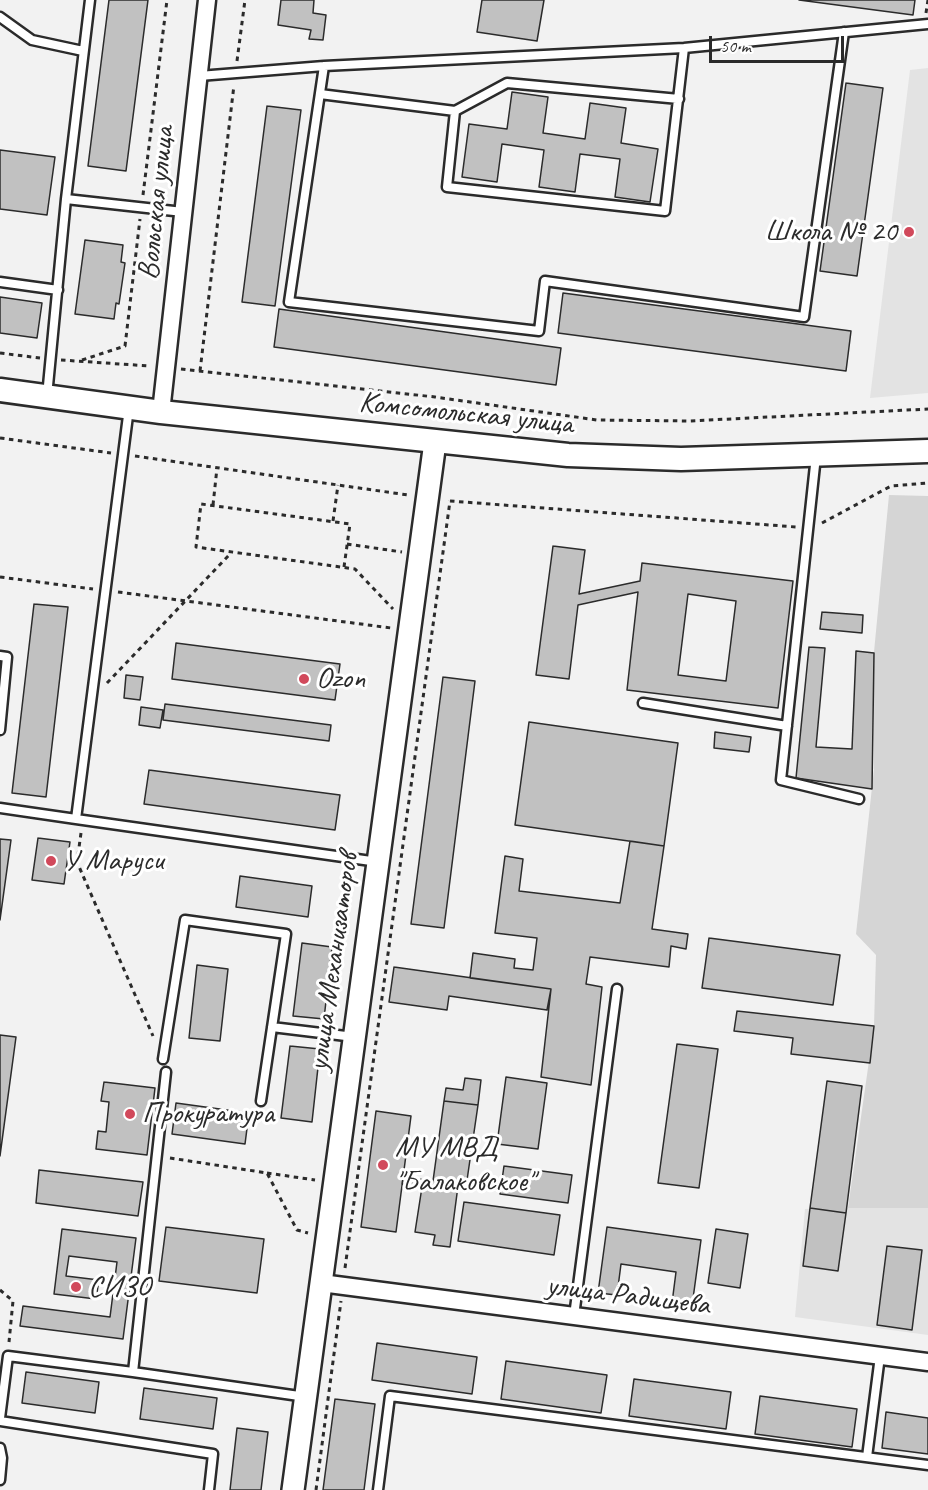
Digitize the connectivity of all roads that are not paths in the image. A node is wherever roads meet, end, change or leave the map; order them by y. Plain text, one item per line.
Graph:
1 (90, 0) edge
2 (207, 0) edge
3 (0, 16) edge
4 (928, 24) edge
5 (844, 32) junction
6 (684, 48) junction
7 (82, 51) junction
8 (324, 66) junction
9 (199, 76) junction
10 (320, 94) junction
11 (679, 99) junction
12 (455, 111) junction
13 (66, 199) junction
14 (183, 212) junction
15 (0, 282) edge
16 (58, 290) junction
17 (0, 390) edge
18 (47, 397) junction
19 (129, 408) junction
20 (161, 412) junction
21 (435, 442) junction
22 (928, 451) edge
23 (816, 456) junction
24 (0, 656) edge
25 (643, 703) dead end
26 (787, 726) junction
27 (0, 730) edge
28 (859, 799) dead end
29 (0, 808) edge
30 (79, 819) junction
31 (378, 862) junction
32 (617, 989) dead end
33 (272, 1027) junction
34 (354, 1037) junction
35 (164, 1059) road end
36 (166, 1072) dead end
37 (261, 1101) dead end
38 (321, 1283) junction
39 (574, 1316) junction
40 (880, 1356) junction
41 (928, 1362) edge
42 (133, 1372) junction
43 (306, 1397) junction
44 (0, 1420) edge
45 (0, 1448) edge
46 (867, 1457) junction
47 (928, 1465) edge
48 (0, 1480) edge
49 (208, 1490) edge
50 (293, 1490) edge
51 (378, 1490) edge

1 - 7 lane
2 - 9 street, Вольская улица
3 - 7 lane
4 - 5 lane
5 - 6 lane
5 - 10 lane
6 - 8 lane
6 - 11 lane
7 - 13 lane
8 - 9 lane
8 - 10 lane
9 - 14 street, Вольская улица
10 - 12 lane
11 - 12 lane
11 - 12 lane
13 - 14 lane
13 - 16 lane
14 - 20 street, Вольская улица
15 - 16 lane
16 - 18 lane
17 - 18 main road, Комсомольская улица
18 - 19 main road, Комсомольская улица
19 - 20 main road, Комсомольская улица
19 - 30 lane
20 - 21 main road, Комсомольская улица
21 - 23 main road, Комсомольская улица
21 - 31 street, улица Механизаторов
22 - 23 main road, Комсомольская улица
23 - 26 lane
24 - 27 lane
25 - 26 lane
26 - 28 lane
29 - 30 lane
30 - 31 lane
31 - 34 street, улица Механизаторов
32 - 39 lane
33 - 34 lane
33 - 35 lane
33 - 37 lane
34 - 38 street, улица Механизаторов
36 - 42 lane
38 - 39 street, улица Радищева
38 - 43 street, улица Механизаторов
39 - 40 street, улица Радищева
40 - 41 street, улица Радищева
40 - 46 lane
42 - 43 lane
42 - 44 lane
43 - 50 street, улица Механизаторов
44 - 49 lane
45 - 48 lane
46 - 47 lane
46 - 51 lane

